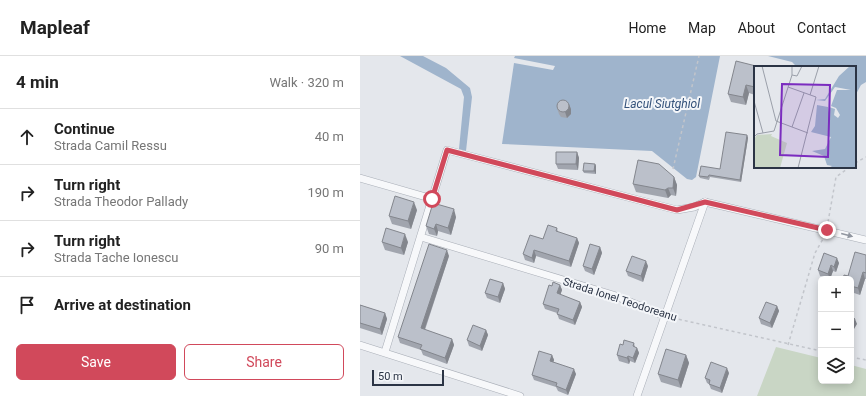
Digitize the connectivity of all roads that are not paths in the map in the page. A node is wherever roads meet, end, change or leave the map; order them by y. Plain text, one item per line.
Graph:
1 (360, 178) edge
2 (432, 199) junction
3 (705, 202) junction
4 (421, 237) junction
5 (866, 240) edge
6 (665, 316) junction
7 (360, 345) edge
8 (385, 352) junction
9 (520, 396) edge
10 (637, 396) edge

1 - 2 street
2 - 3 street
2 - 4 street
3 -> 5 street
3 - 6 street
4 - 6 street, Strada Ionel Teodoreanu
4 - 8 street
6 - 10 street
7 - 8 street
8 - 9 street

